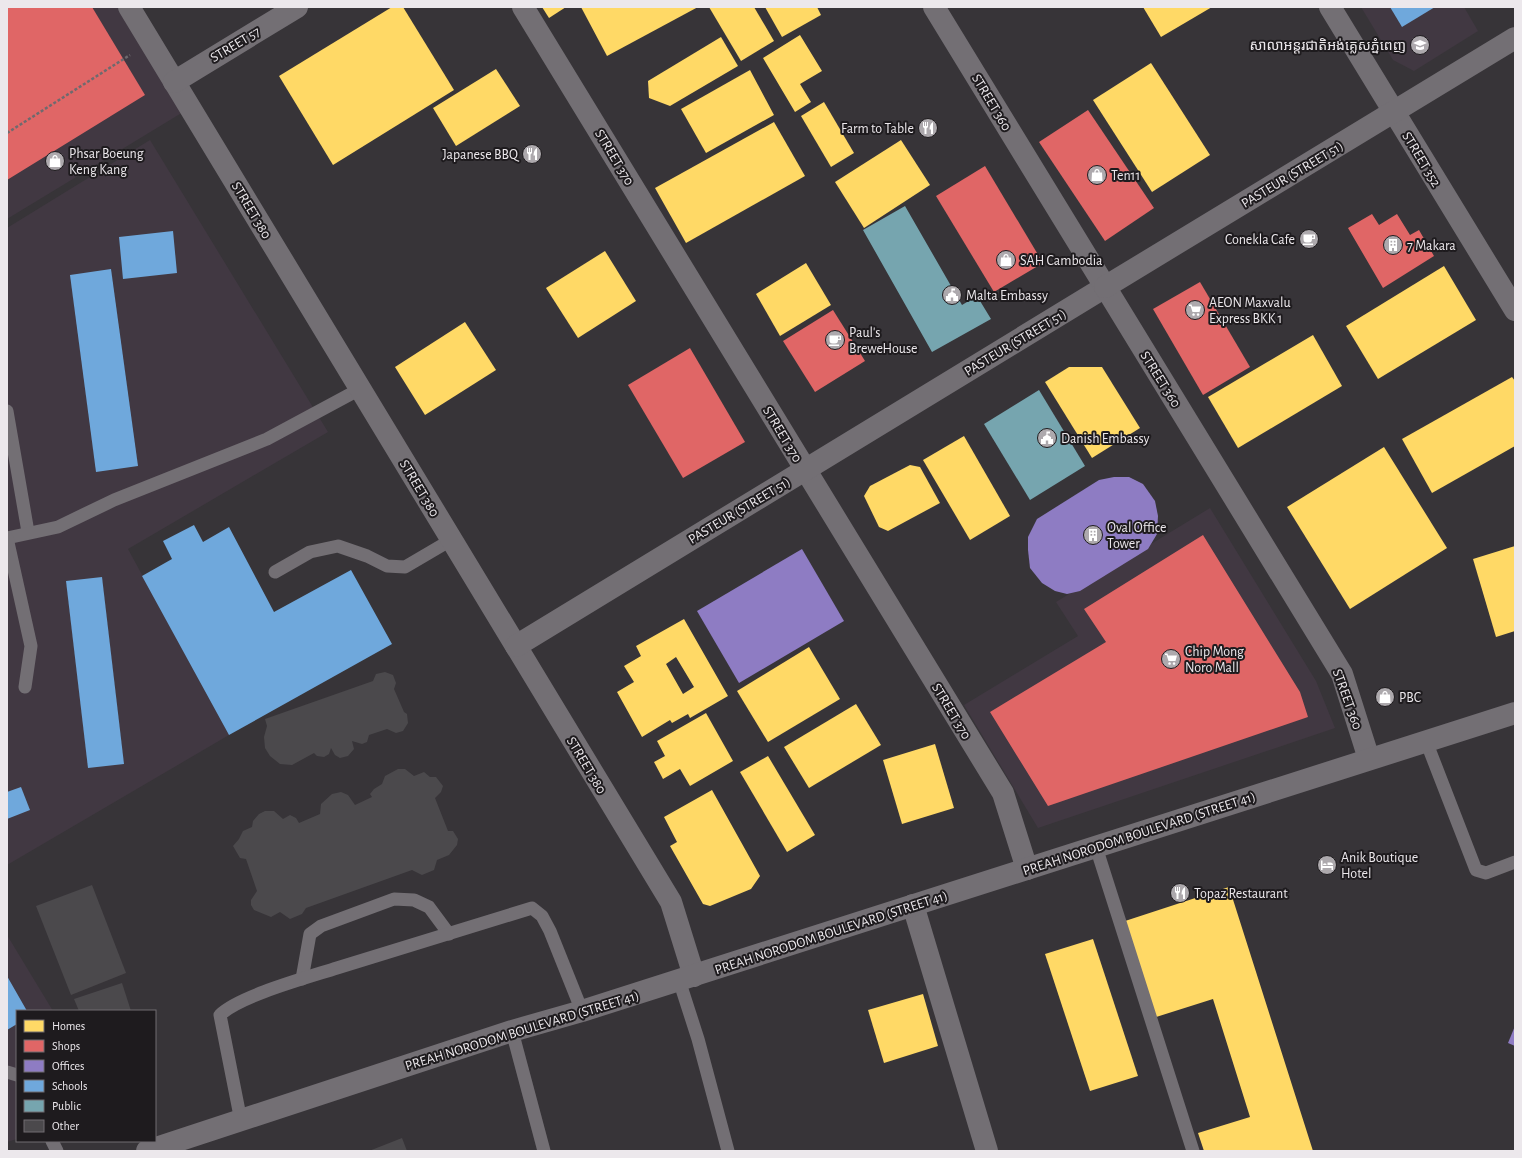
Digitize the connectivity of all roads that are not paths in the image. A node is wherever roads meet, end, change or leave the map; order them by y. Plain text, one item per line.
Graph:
1 (129, 7) edge
2 (297, 7) edge
3 (523, 7) edge
4 (934, 7) edge
5 (1330, 7) edge
6 (1515, 38) edge
7 (174, 82) junction
8 (1394, 112) junction
9 (1105, 287) junction
10 (1515, 310) edge
11 (360, 389) junction
12 (7, 411) edge
13 (805, 470) junction
14 (28, 532) junction
15 (7, 538) edge
16 (452, 540) junction
17 (275, 572) dead end
18 (12, 579) edge
19 (516, 646) junction
20 (24, 687) dead end
21 (1515, 713) edge
22 (1426, 741) junction
23 (1369, 760) junction
24 (1096, 847) junction
25 (1515, 862) edge
26 (1028, 868) junction
27 (913, 905) junction
28 (449, 934) junction
29 (687, 978) junction
30 (302, 980) junction
31 (582, 1011) junction
32 (512, 1031) junction
33 (241, 1121) junction
34 (52, 1142) edge
35 (57, 1151) edge
36 (147, 1151) edge
37 (544, 1151) edge
38 (728, 1151) edge
39 (987, 1151) edge
40 (1193, 1151) edge

1 - 7 street, STREET 380
2 - 7 street, STREET 57
3 - 13 street, STREET 370
4 - 9 street, STREET 360
5 - 8 street, STREET 352
6 - 8 street, PASTEUR (STREET 51)
7 - 11 street, STREET 380
8 - 9 street, PASTEUR (STREET 51)
8 - 10 street, STREET 352
9 - 13 street, PASTEUR (STREET 51)
9 - 23 street, STREET 360
11 - 14 lane
11 - 16 street, STREET 380
12 - 14 lane
13 - 19 street, PASTEUR (STREET 51)
13 - 26 street, STREET 370
14 - 15 lane
15 - 18 lane
16 - 17 lane
16 - 19 street, STREET 380
18 - 20 lane
19 - 29 street, STREET 380
21 - 22 street, PREAH NORODOM BOULEVARD (STREET 41)
22 - 23 street, PREAH NORODOM BOULEVARD (STREET 41)
22 - 25 lane
23 - 24 street, PREAH NORODOM BOULEVARD (STREET 41)
24 - 26 street, PREAH NORODOM BOULEVARD (STREET 41)
24 - 40 lane
26 - 27 street, PREAH NORODOM BOULEVARD (STREET 41)
27 - 29 street, PREAH NORODOM BOULEVARD (STREET 41)
27 - 39 street
28 - 30 lane
28 - 30 lane
28 - 31 lane
29 - 31 street, PREAH NORODOM BOULEVARD (STREET 41)
29 - 38 lane
30 - 33 lane
31 - 32 street, PREAH NORODOM BOULEVARD (STREET 41)
32 - 33 street, PREAH NORODOM BOULEVARD (STREET 41)
32 - 37 lane
33 - 36 street, PREAH NORODOM BOULEVARD (STREET 41)
34 - 35 lane

